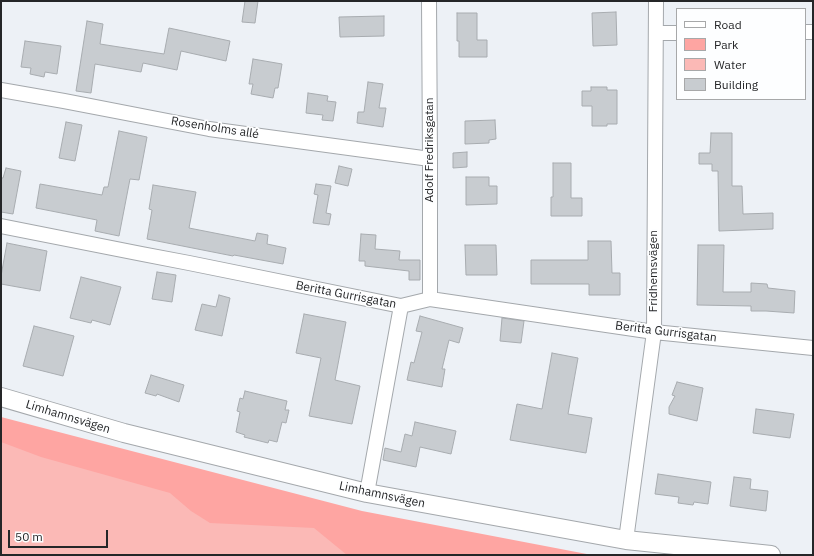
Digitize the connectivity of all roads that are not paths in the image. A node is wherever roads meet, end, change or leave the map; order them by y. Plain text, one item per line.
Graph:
1 (429, 1) edge
2 (656, 1) edge
3 (656, 33) junction
4 (676, 33) edge
5 (1, 90) edge
6 (430, 159) junction
7 (1, 226) edge
8 (430, 299) junction
9 (401, 306) junction
10 (654, 332) junction
11 (813, 348) edge
12 (1, 396) edge
13 (367, 493) junction
14 (626, 540) junction
15 (771, 555) edge

1 - 6 street, Adolf Fredriksgatan
2 - 3 street, Fridhemsvägen
3 - 4 street
3 - 10 street, Fridhemsvägen
5 - 6 street, Rosenholms allé
6 - 8 street, Adolf Fredriksgatan
7 - 9 street, Beritta Gurrisgatan
8 - 9 street, Beritta Gurrisgatan
8 - 10 street, Beritta Gurrisgatan
9 - 13 street
10 - 11 street, Beritta Gurrisgatan
10 - 14 street, Fridhemsvägen
12 - 13 main road, Limhamnsvägen
13 - 14 main road, Limhamnsvägen
14 - 15 main road, Limhamnsvägen

